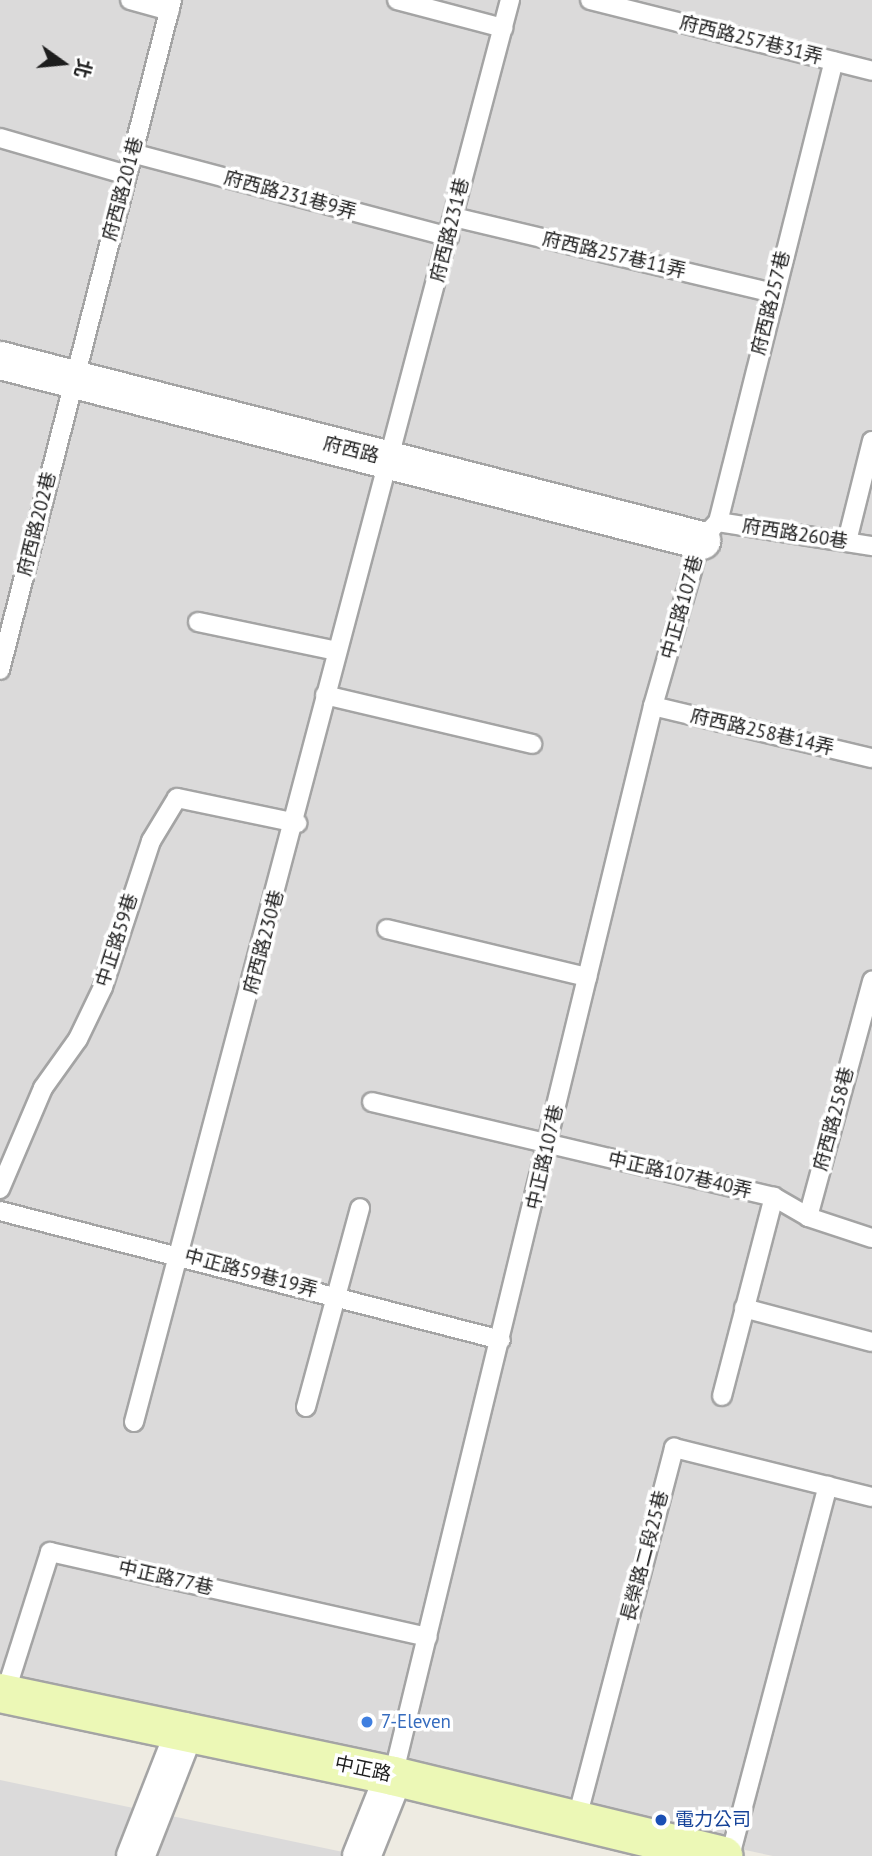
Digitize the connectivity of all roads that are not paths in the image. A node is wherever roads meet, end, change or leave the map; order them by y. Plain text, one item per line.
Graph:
1 (130, 0) edge
2 (397, 0) edge
3 (510, 0) edge
4 (590, 0) edge
5 (171, 5) edge
6 (503, 28) junction
7 (834, 61) junction
8 (872, 71) edge
9 (0, 138) edge
10 (132, 153) junction
11 (127, 175) junction
12 (454, 217) junction
13 (449, 237) junction
14 (773, 293) junction
15 (0, 360) edge
16 (73, 378) junction
17 (872, 441) edge
18 (390, 460) junction
19 (709, 531) junction
20 (847, 541) junction
21 (872, 546) edge
22 (198, 622) dead end
23 (337, 652) junction
24 (0, 670) edge
25 (325, 695) junction
26 (653, 706) junction
27 (532, 744) dead end
28 (872, 758) edge
29 (297, 822) junction
30 (387, 929) dead end
31 (587, 977) junction
32 (872, 981) edge
33 (372, 1102) dead end
34 (548, 1143) junction
35 (0, 1189) edge
36 (774, 1197) junction
37 (360, 1208) dead end
38 (0, 1211) edge
39 (808, 1217) junction
40 (872, 1238) edge
41 (177, 1253) junction
42 (339, 1296) junction
43 (744, 1308) junction
44 (501, 1340) junction
45 (872, 1342) edge
46 (722, 1396) dead end
47 (306, 1408) dead end
48 (134, 1422) dead end
49 (828, 1486) junction
50 (872, 1497) edge
51 (428, 1637) junction
52 (3, 1693) edge
53 (184, 1731) junction
54 (393, 1776) junction
55 (577, 1818) junction
56 (135, 1856) edge
57 (361, 1856) edge
58 (723, 1856) edge
59 (730, 1856) edge

1 - 5 lane
2 - 6 lane
3 - 6 lane, 府西路231巷
4 - 7 lane, 府西路257巷31弄
5 - 10 lane, 府西路201巷
6 - 12 lane, 府西路231巷
7 - 8 lane, 府西路257巷31弄
7 - 14 lane, 府西路257巷
9 - 11 lane
10 - 11 lane, 府西路201巷
10 - 13 lane, 府西路231巷9弄
11 - 16 lane, 府西路201巷
12 - 13 lane, 府西路231巷
12 - 14 lane, 府西路257巷11弄
13 - 18 lane, 府西路231巷
14 - 19 lane, 府西路257巷
15 - 16 street, 府西路
16 - 18 street, 府西路
16 - 24 lane, 府西路202巷
17 - 20 lane
18 - 19 street, 府西路
18 - 23 lane, 府西路230巷
19 - 20 lane, 府西路260巷
19 - 26 lane, 中正路107巷
20 - 21 lane, 府西路260巷
22 - 23 lane
23 - 25 lane, 府西路230巷
25 - 27 lane
25 - 29 lane, 府西路230巷
26 - 28 lane, 府西路258巷14弄
26 - 31 lane, 中正路107巷
29 - 35 lane, 中正路59巷
29 - 41 lane, 府西路230巷
30 - 31 lane
31 - 34 lane, 中正路107巷
32 - 39 lane, 府西路258巷
33 - 34 lane, 中正路107巷40弄
34 - 36 lane, 中正路107巷40弄
34 - 44 lane, 中正路107巷
36 - 39 lane, 中正路107巷40弄
36 - 43 lane
37 - 42 lane
38 - 41 lane, 中正路59巷19弄
39 - 40 lane, 中正路107巷40弄
41 - 42 lane, 中正路59巷19弄
41 - 48 lane, 府西路230巷
42 - 44 lane, 中正路59巷19弄
42 - 47 lane
43 - 45 lane
43 - 46 lane
44 - 51 lane, 中正路107巷
49 - 50 lane, 長榮路二段25巷
49 - 55 lane, 長榮路二段25巷
49 - 59 lane
51 - 52 lane, 中正路77巷
51 - 54 lane, 中正路107巷
52 - 53 street, 中正路
53 - 54 street, 中正路
53 - 56 street
54 - 55 street, 中正路
54 - 57 street
55 - 58 street, 中正路

